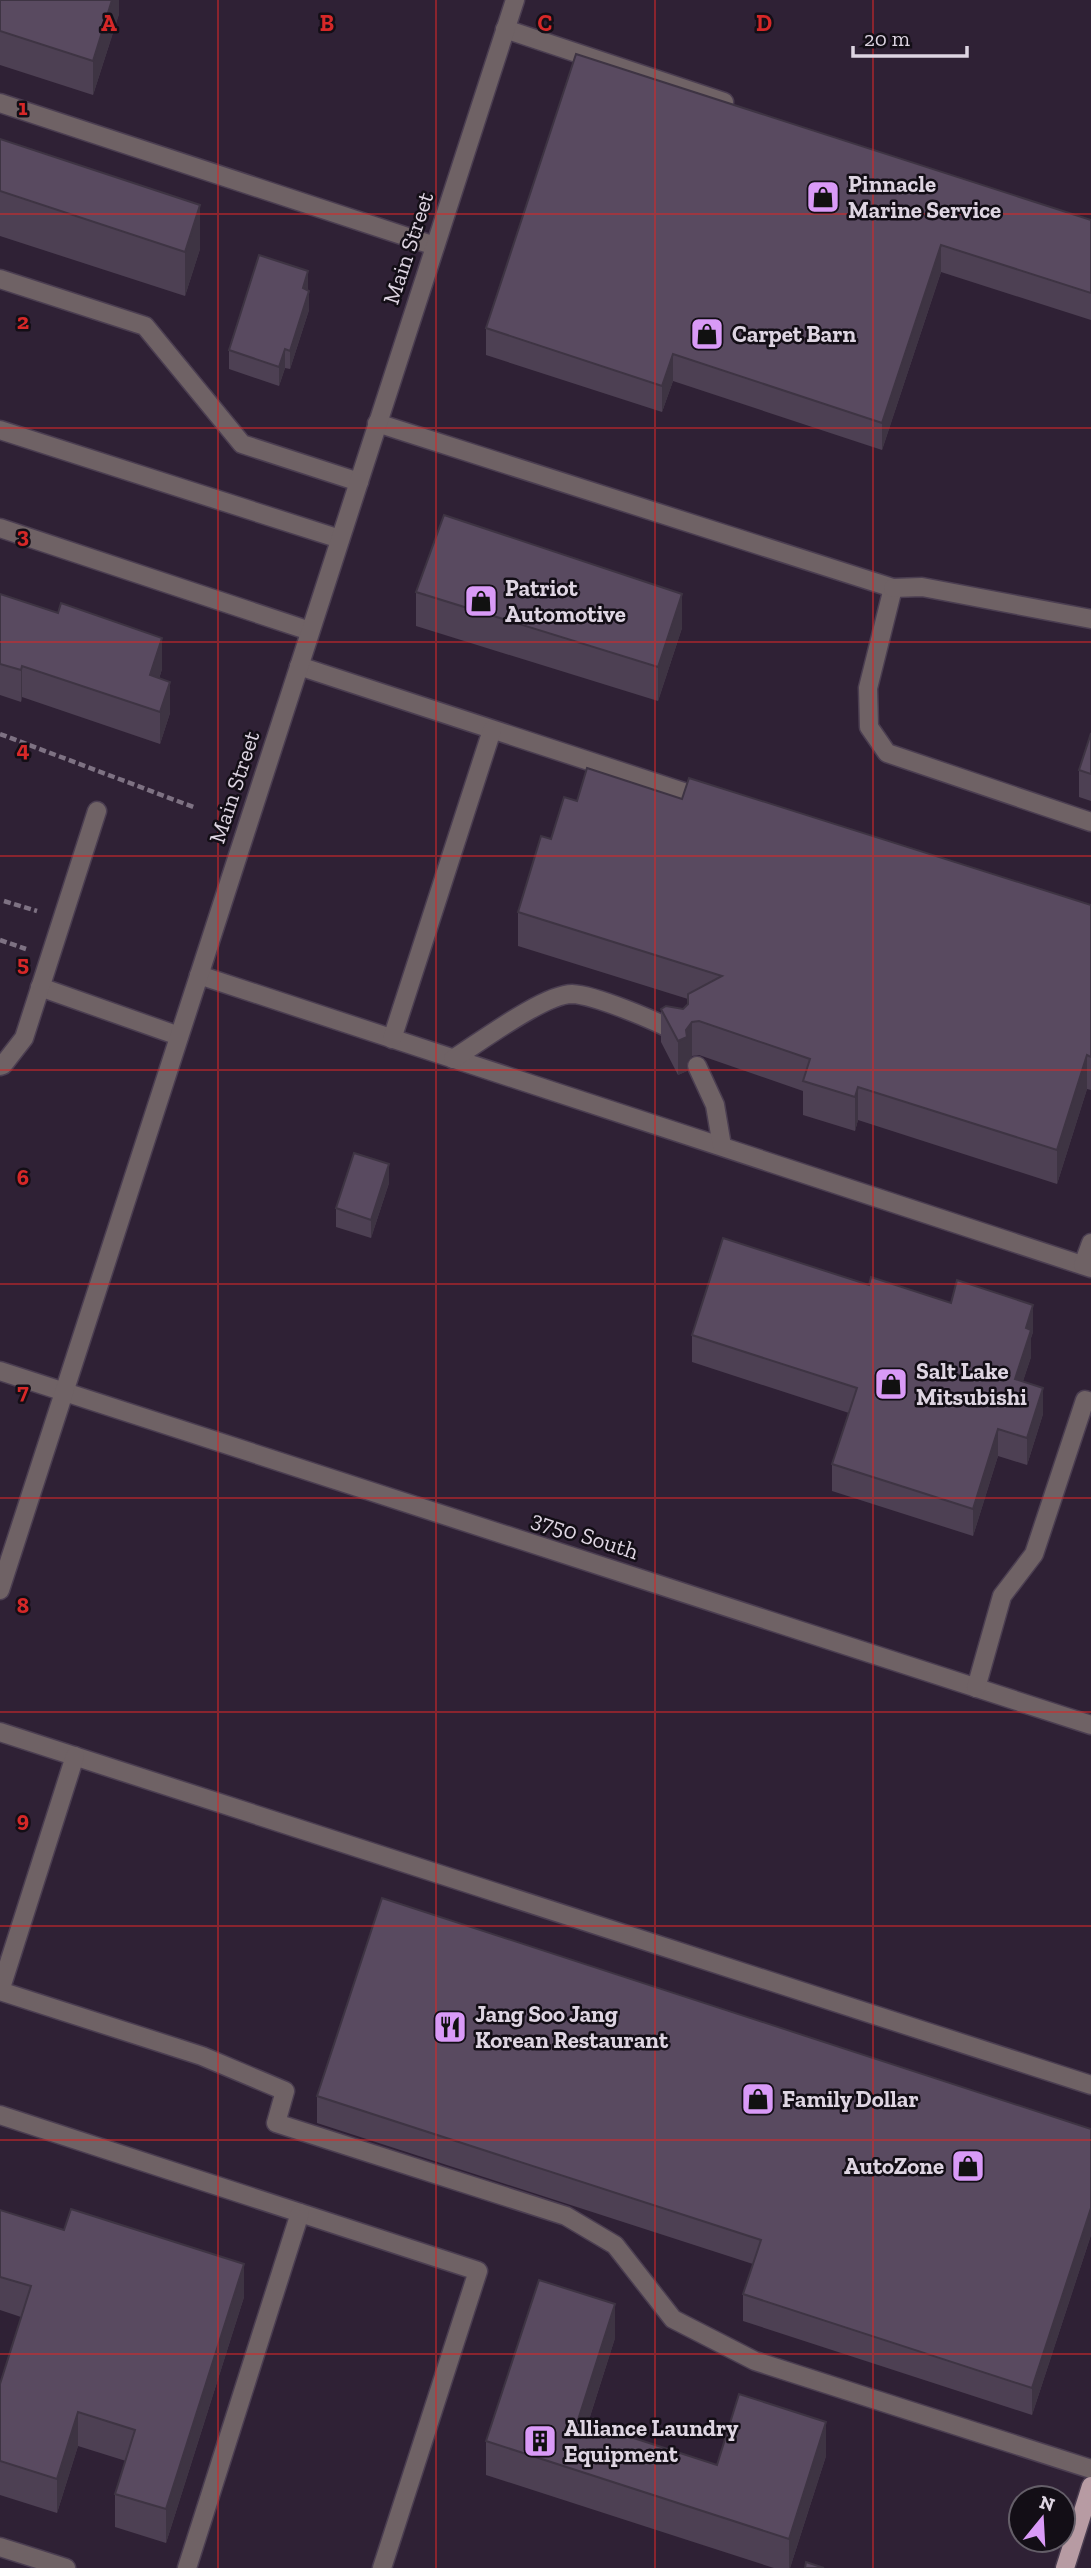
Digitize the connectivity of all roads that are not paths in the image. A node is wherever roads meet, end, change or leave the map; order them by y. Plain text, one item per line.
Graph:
1 (515, 0) edge
2 (505, 29) junction
3 (0, 103) edge
4 (739, 107) edge
5 (435, 246) junction
6 (0, 279) edge
7 (377, 423) junction
8 (0, 430) edge
9 (359, 482) junction
10 (0, 528) edge
11 (340, 539) junction
12 (893, 588) junction
13 (1091, 619) edge
14 (310, 631) junction
15 (299, 666) junction
16 (492, 730) junction
17 (719, 804) edge
18 (97, 811) dead end
19 (1091, 822) edge
20 (199, 975) junction
21 (40, 987) junction
22 (678, 1033) edge
23 (179, 1036) junction
24 (392, 1039) junction
25 (453, 1059) junction
26 (0, 1066) edge
27 (696, 1066) dead end
28 (722, 1146) junction
29 (1091, 1242) edge
30 (1087, 1267) edge
31 (0, 1371) edge
32 (65, 1391) junction
33 (1091, 1402) edge
34 (0, 1590) edge
35 (976, 1688) junction
36 (1091, 1725) edge
37 (0, 1732) edge
38 (75, 1756) junction
39 (1091, 2085) edge
40 (0, 2115) edge
41 (300, 2213) junction
42 (1091, 2469) edge
43 (1091, 2486) edge
44 (0, 2547) edge
45 (66, 2568) edge
46 (187, 2568) edge
47 (382, 2568) edge
48 (1065, 2568) edge

1 - 2 street, Main Street
2 - 4 street
2 - 5 street, Main Street
3 - 5 street
5 - 7 street, Main Street
6 - 9 street
7 - 9 street, Main Street
7 - 12 street
8 - 11 street
9 - 11 street, Main Street
10 - 14 street
11 - 14 street, Main Street
12 - 13 street
12 - 19 street
14 - 15 street, Main Street
15 - 16 street
15 - 20 street, Main Street
16 - 17 street
16 - 24 street
18 - 21 street
20 - 23 street, Main Street
20 - 24 street
21 - 23 street
21 - 26 street
22 - 25 street
23 - 32 street, Main Street
24 - 25 street
25 - 28 street
27 - 28 street
28 - 30 street
29 - 30 street
31 - 32 street, 3750 South
32 - 34 street, Main Street
32 - 35 street, 3750 South
33 - 35 street
35 - 36 street, 3750 South
37 - 38 street
38 - 39 street
38 - 42 street
40 - 41 street
41 - 46 street
41 - 47 street
43 - 48 main road
44 - 45 street

